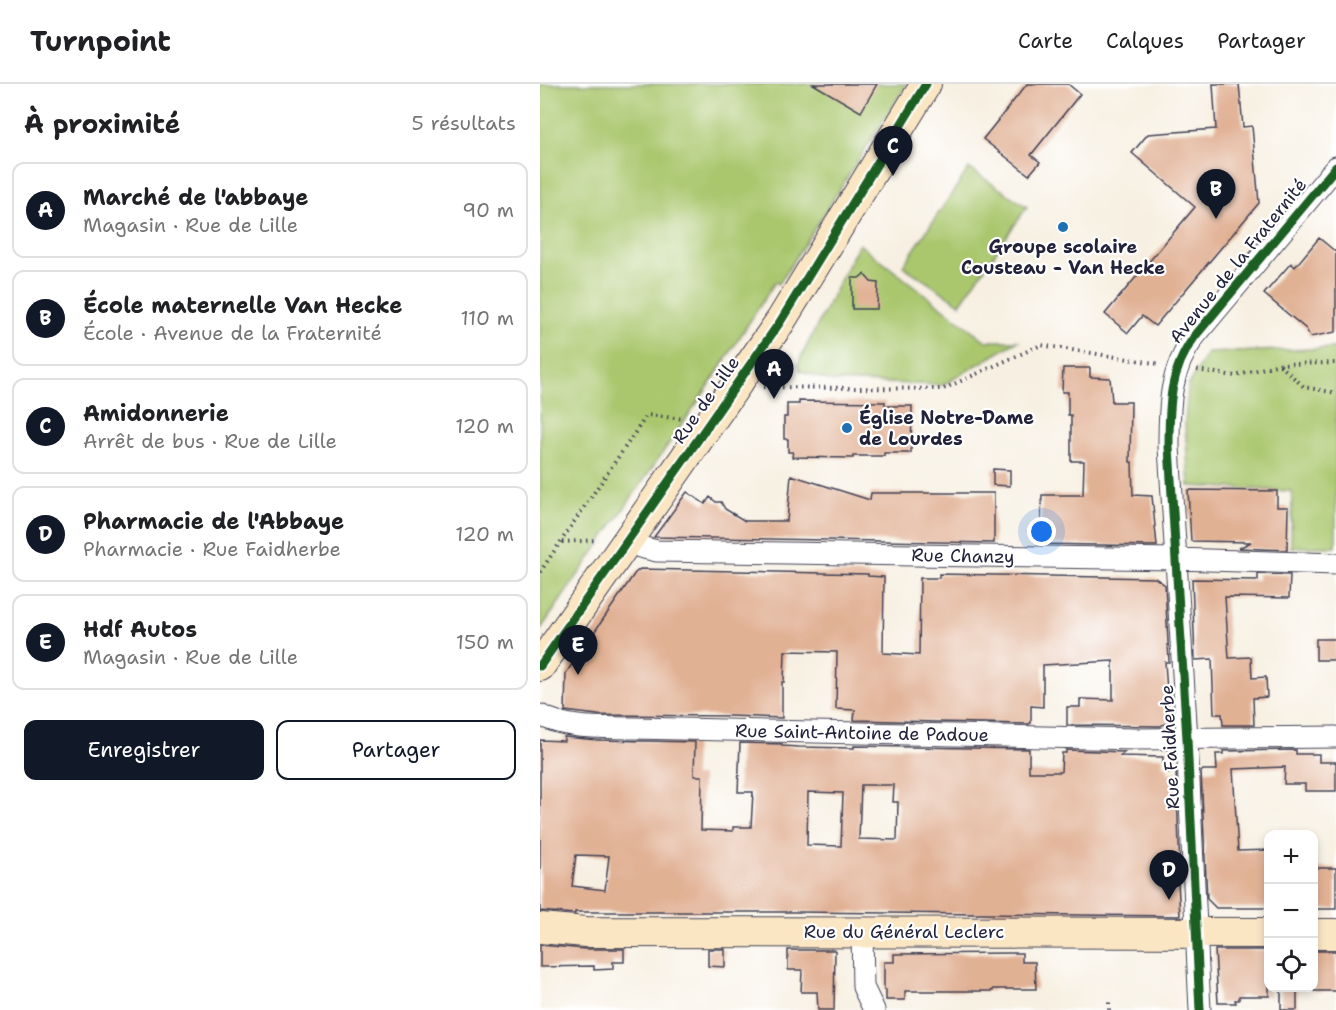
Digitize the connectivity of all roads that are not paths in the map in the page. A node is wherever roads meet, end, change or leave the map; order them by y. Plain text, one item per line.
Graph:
1 (926, 84) edge
2 (1332, 180) edge
3 (628, 540) junction
4 (1177, 559) junction
5 (1336, 564) edge
6 (540, 666) edge
7 (540, 715) edge
8 (1336, 737) edge
9 (1187, 739) junction
10 (540, 928) edge
11 (862, 932) junction
12 (1195, 933) junction
13 (1264, 933) edge
14 (1318, 934) edge
15 (1336, 934) edge
16 (874, 1010) edge
17 (1200, 1010) edge

1 - 3 street, Rue de Lille
2 - 4 street, Avenue de la Fraternité
3 - 4 street, Rue Chanzy
3 - 6 street, Rue de Lille
4 - 5 street, Rue Chanzy
4 - 9 street, Rue Faidherbe
7 - 9 street, Rue Saint-Antoine de Padoue
8 - 9 street, Rue Saint-Antoine de Padoue
9 - 12 street, Rue Faidherbe
10 - 11 street, Rue du Général Leclerc
11 - 12 street, Rue du Général Leclerc
11 - 16 street
12 - 13 street, Rue du Général Leclerc
12 - 17 street, Rue Faidherbe
14 - 15 street

